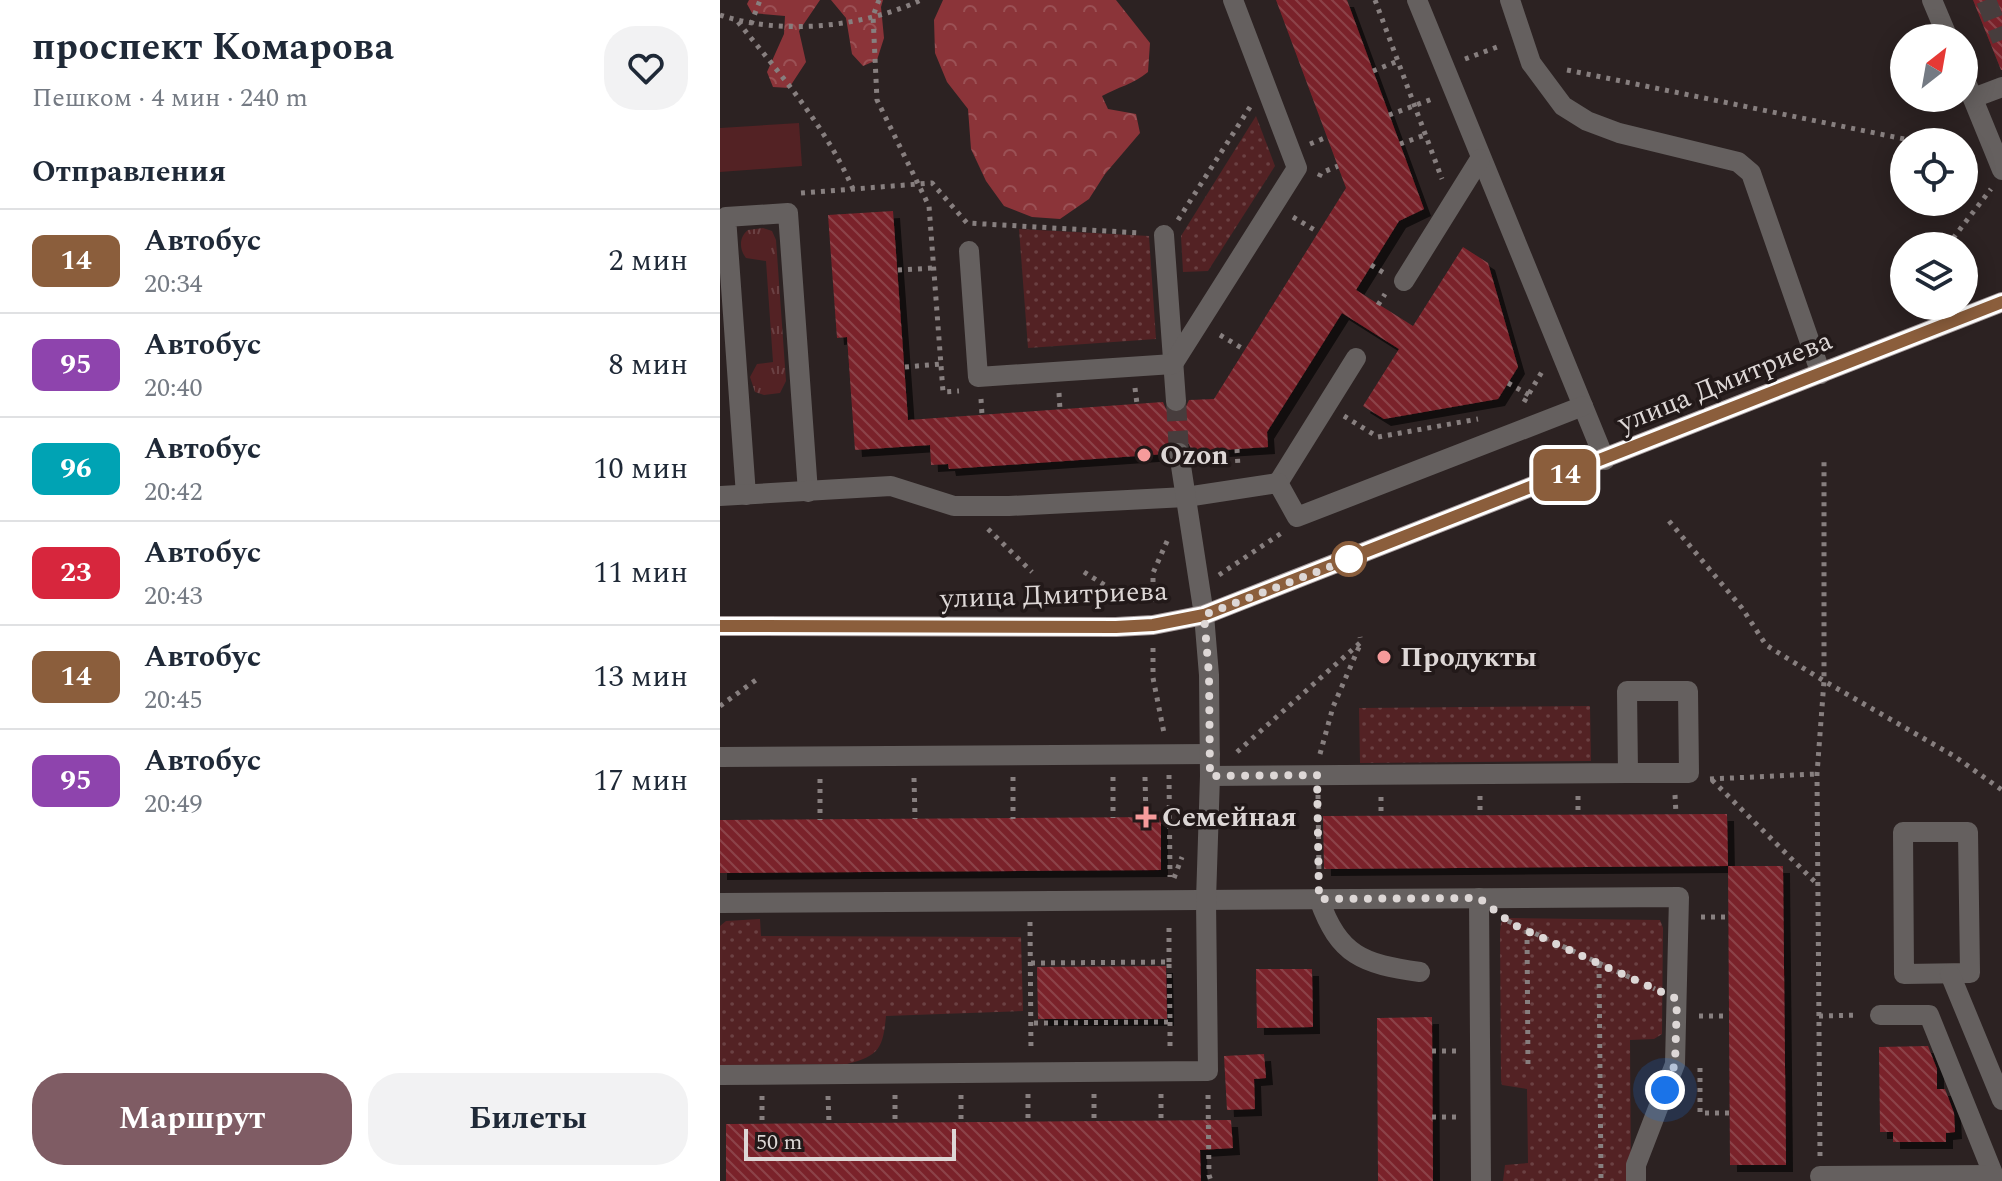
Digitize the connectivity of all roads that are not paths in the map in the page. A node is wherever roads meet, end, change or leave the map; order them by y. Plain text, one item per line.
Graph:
1 (1233, 0) edge
2 (1417, 0) edge
3 (1510, 0) edge
4 (1932, 0) edge
5 (1942, 24) edge
6 (2002, 87) edge
7 (1978, 96) edge
8 (1978, 112) edge
9 (1480, 159) junction
10 (1999, 170) edge
11 (1164, 235) road end
12 (969, 251) dead end
13 (1404, 281) dead end
14 (2002, 302) edge
15 (1356, 358) dead end
16 (1173, 364) junction
17 (1821, 374) junction
18 (1176, 401) tunnel mouth
19 (1583, 406) junction
20 (1179, 453) tunnel mouth
21 (1605, 460) junction
22 (1278, 483) junction
23 (808, 492) junction
24 (746, 495) junction
25 (720, 496) edge
26 (1186, 497) junction
27 (1204, 615) junction
28 (720, 626) edge
29 (1210, 754) junction
30 (720, 757) edge
31 (1628, 773) junction
32 (1210, 776) junction
33 (1479, 898) junction
34 (1319, 899) junction
35 (1206, 900) junction
36 (720, 903) edge
37 (1420, 972) dead end
38 (1950, 974) junction
39 (1880, 1015) road end
40 (720, 1075) edge
41 (2002, 1100) edge
42 (1820, 1176) road end
43 (1994, 1178) edge
44 (1481, 1181) edge
45 (1636, 1181) edge

1 - 16 lane
2 - 9 lane
3 - 17 lane
4 - 5 lane
6 - 7 lane
8 - 10 lane
9 - 13 lane
9 - 19 lane
11 - 16 lane
12 - 16 lane
14 - 17 main road, улица Дмитриева
15 - 22 lane
16 - 18 lane
17 - 21 main road, улица Дмитриева
19 - 21 lane
19 - 22 lane
20 - 26 lane
21 - 27 main road, улица Дмитриева
22 - 26 lane
23 - 24 lane
23 - 24 lane
23 - 26 lane
24 - 25 lane
26 - 27 lane
27 - 28 main road, улица Дмитриева
27 - 29 lane
29 - 30 lane
29 - 32 lane
31 - 31 lane
31 - 32 lane
32 - 35 lane
33 - 34 lane
33 - 44 lane
33 - 45 lane
34 - 35 lane
34 - 37 lane
35 - 36 lane
35 - 40 lane
38 - 38 lane
38 - 41 lane
39 - 43 lane
42 - 43 lane

